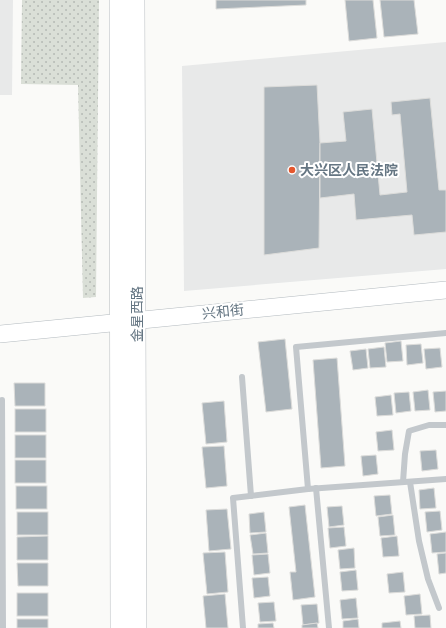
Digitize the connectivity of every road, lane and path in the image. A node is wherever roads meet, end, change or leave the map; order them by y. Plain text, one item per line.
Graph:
1 (118, 0) edge
2 (135, 0) edge
3 (446, 290) edge
4 (128, 322) junction
5 (446, 333) edge
6 (0, 334) edge
7 (242, 377) dead end
8 (2, 400) dead end
9 (446, 424) edge
10 (446, 479) edge
11 (407, 482) junction
12 (316, 488) junction
13 (308, 489) junction
14 (251, 496) junction
15 (1, 589) edge
16 (439, 608) dead end
17 (3, 628) edge
18 (120, 628) edge
19 (138, 628) edge
20 (243, 628) edge
21 (330, 628) edge

1 - 4 main road, 金星西路
2 - 4 main road, 金星西路
3 - 4 street, 兴和街
4 - 6 street, 兴和街
4 - 18 main road, 金星西路
4 - 19 main road, 金星西路
5 - 13 lane
7 - 14 lane
8 - 15 lane
9 - 11 lane
10 - 11 lane
11 - 12 lane
11 - 16 lane
12 - 13 lane
12 - 21 lane
13 - 14 lane
14 - 20 lane
15 - 17 lane

